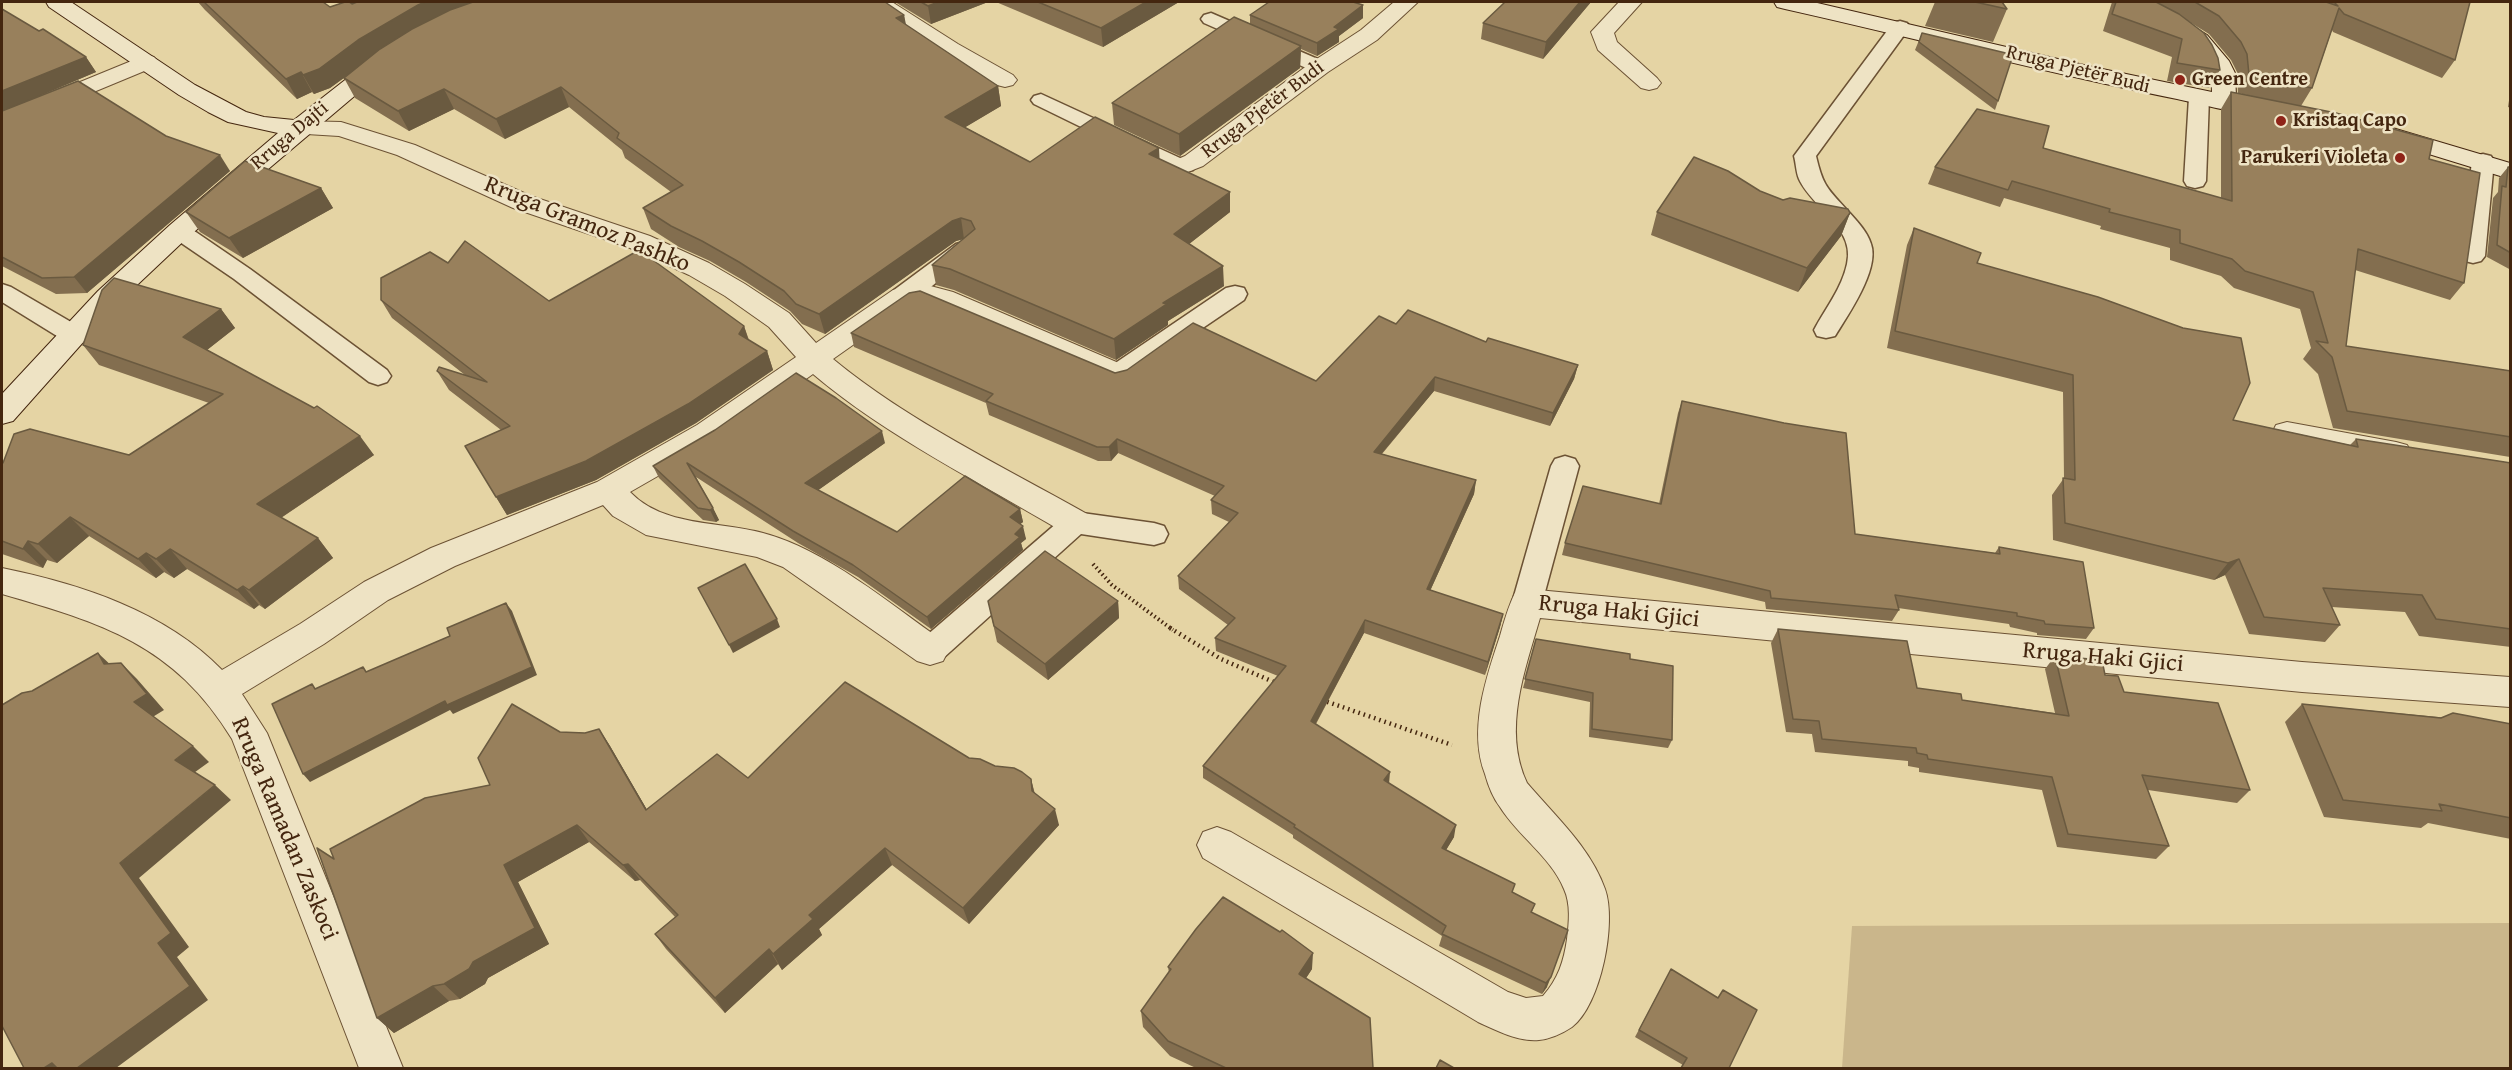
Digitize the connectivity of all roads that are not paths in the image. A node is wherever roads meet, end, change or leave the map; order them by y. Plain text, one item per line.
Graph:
1 (57, 2) edge
2 (878, 2) edge
3 (1407, 2) edge
4 (1631, 2) edge
5 (1785, 2) edge
6 (2137, 2) edge
7 (1211, 19) dead end
8 (1900, 27) junction
9 (404, 47) edge
10 (146, 62) junction
11 (1320, 67) junction
12 (1005, 80) dead end
13 (1649, 82) dead end
14 (2199, 97) junction
15 (1041, 100) dead end
16 (2224, 102) junction
17 (2289, 112) edge
18 (2, 123) edge
19 (299, 128) junction
20 (2368, 130) edge
21 (2483, 161) junction
22 (1185, 165) joint
23 (2511, 171) edge
24 (2195, 181) dead end
25 (179, 231) junction
26 (965, 248) edge
27 (2473, 256) edge
28 (2, 292) edge
29 (1235, 294) dead end
30 (903, 296) junction
31 (1826, 330) dead end
32 (74, 335) junction
33 (814, 359) junction
34 (1117, 374) joint
35 (378, 376) dead end
36 (2, 414) edge
37 (2268, 430) edge
38 (2425, 458) edge
39 (1565, 466) dead end
40 (608, 490) junction
41 (1075, 524) junction
42 (1154, 534) dead end
43 (2, 581) edge
44 (1527, 603) junction
45 (930, 651) joint
46 (219, 690) junction
47 (2511, 692) edge
48 (1217, 845) dead end
49 (381, 1068) edge

1 - 10 street, Rruga Gramoz Pashko
2 - 12 street
3 - 11 street, Rruga Pjetër Budi
4 - 13 street
5 - 8 street, Rruga Pjetër Budi
6 - 16 street
7 - 11 lane
8 - 14 street, Rruga Pjetër Budi
8 - 31 lane
9 - 19 street, Rruga Dajti
10 - 18 street
10 - 19 street, Rruga Gramoz Pashko
11 - 22 street, Rruga Pjetër Budi
14 - 16 street, Rruga Pjetër Budi
14 - 24 lane
15 - 22 lane, Rruga Pjetër Budi
16 - 17 street, Rruga Pjetër Budi
19 - 25 street, Rruga Dajti
19 - 33 street, Rruga Gramoz Pashko
20 - 21 street
21 - 23 street
21 - 27 lane
25 - 32 street, Rruga Dajti
25 - 35 lane
26 - 30 lane
28 - 32 lane
29 - 34 lane
30 - 33 street
30 - 34 street
32 - 36 street, Rruga Dajti
33 - 40 street
33 - 41 street, Rruga Gramoz Pashko
37 - 38 street
39 - 44 lane
40 - 45 street
40 - 46 street
41 - 42 lane, Rruga Gramoz Pashko
41 - 45 lane
43 - 46 street, Rruga Ramadan Zaskoci
44 - 47 street, Rruga Haki Gjici
44 - 48 street, Rruga Haki Gjici
46 - 49 street, Rruga Ramadan Zaskoci

